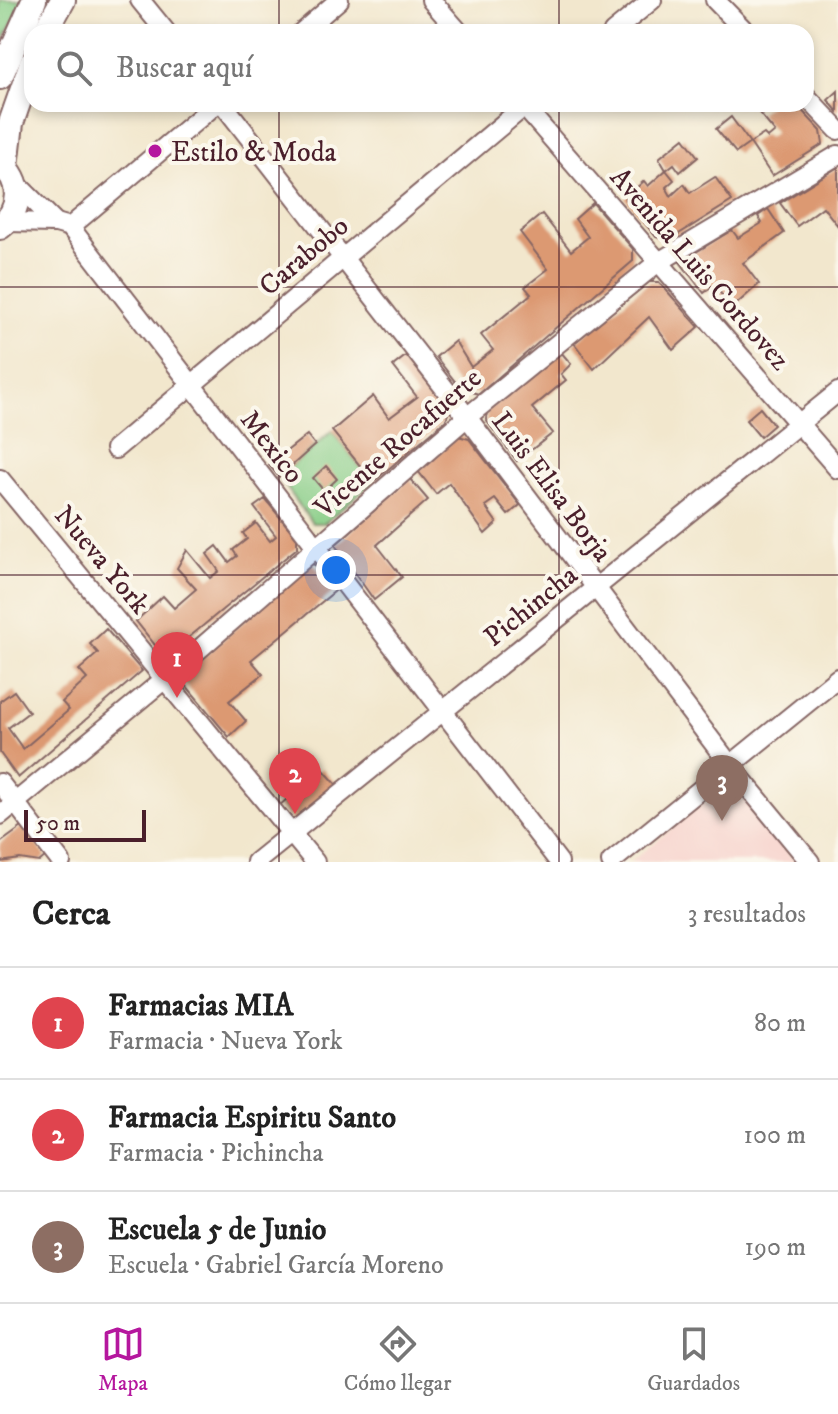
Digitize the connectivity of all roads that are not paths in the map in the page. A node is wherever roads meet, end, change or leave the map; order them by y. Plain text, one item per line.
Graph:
1 (34, 0) edge
2 (63, 0) edge
3 (140, 0) edge
4 (339, 0) edge
5 (431, 0) edge
6 (652, 0) edge
7 (715, 0) edge
8 (50, 24) edge
9 (160, 24) edge
10 (311, 24) edge
11 (452, 24) edge
12 (623, 24) edge
13 (738, 24) edge
14 (0, 77) edge
15 (24, 86) edge
16 (814, 104) edge
17 (206, 112) edge
18 (229, 112) edge
19 (516, 112) edge
20 (530, 112) edge
21 (838, 130) edge
22 (838, 155) edge
23 (7, 171) edge
24 (3, 224) edge
25 (63, 225) junction
26 (342, 259) junction
27 (657, 263) junction
28 (192, 387) junction
29 (838, 392) edge
30 (467, 417) junction
31 (800, 423) junction
32 (115, 449) dead end
33 (837, 466) edge
34 (0, 479) edge
35 (316, 548) junction
36 (594, 589) junction
37 (166, 678) junction
38 (838, 678) edge
39 (443, 711) junction
40 (730, 765) junction
41 (0, 783) edge
42 (15, 803) junction
43 (0, 815) edge
44 (292, 833) junction
45 (61, 862) edge
46 (256, 862) edge
47 (315, 862) edge
48 (559, 862) edge
49 (611, 862) edge
50 (810, 862) edge

1 - 14 main road
2 - 8 main road
3 - 9 street
4 - 10 street
5 - 11 street
6 - 12 street
7 - 13 street
15 - 23 main road
16 - 21 street
17 - 25 street
18 - 26 street, Luis Elisa Borja
19 - 26 street, Carabobo
20 - 27 street, Avenida Luis Cordovez
22 - 27 street, Vicente Rocafuerte
23 - 24 main road
23 - 25 street, Mexico
24 - 25 street
25 - 28 street, Mexico
26 - 28 street, Carabobo
26 - 30 street, Luis Elisa Borja
27 - 30 street, Vicente Rocafuerte
27 - 31 street, Avenida Luis Cordovez
28 - 32 street, Carabobo
28 - 35 street, Mexico
29 - 31 street, Pichincha
30 - 35 street, Vicente Rocafuerte
30 - 36 street, Luis Elisa Borja
31 - 33 street, Avenida Luis Cordovez
31 - 36 street, Pichincha
34 - 37 street, Nueva York
35 - 37 street, Vicente Rocafuerte
35 - 39 street, Mexico
36 - 39 street, Pichincha
36 - 40 street, Luis Elisa Borja
37 - 42 street, Vicente Rocafuerte
37 - 44 street, Nueva York
38 - 40 street
39 - 44 street, Pichincha
39 - 48 street, Mexico
40 - 49 street
40 - 50 street, Luis Elisa Borja
41 - 42 street
42 - 43 street, Vicente Rocafuerte
42 - 45 street
44 - 46 street, Pichincha
44 - 47 street, Nueva York

